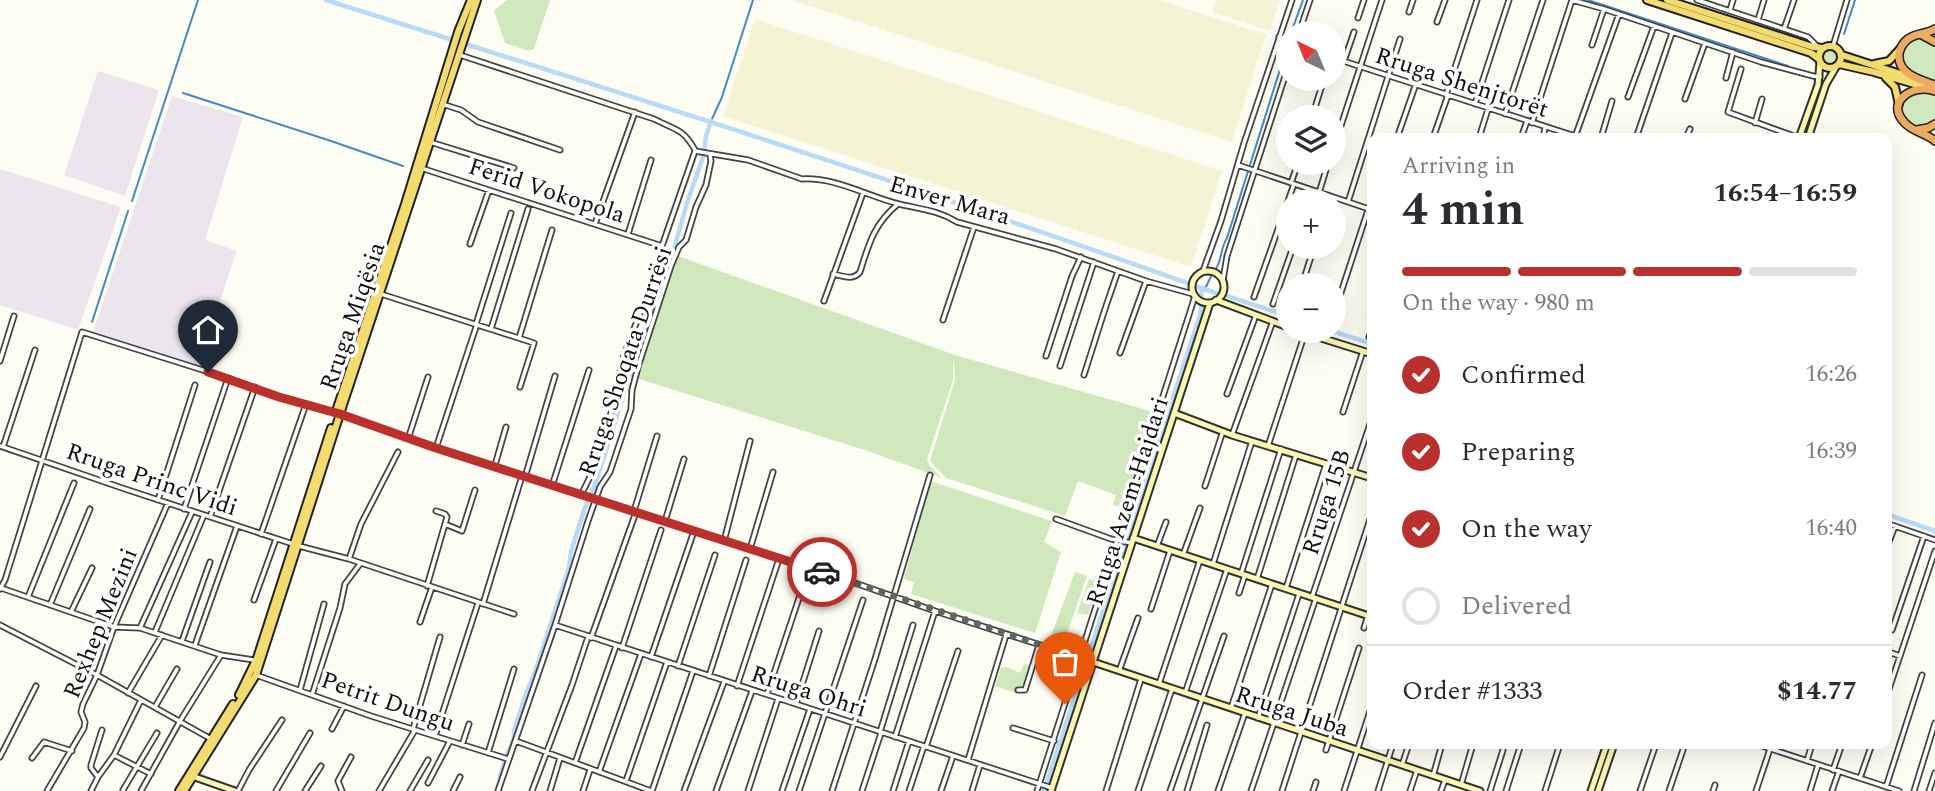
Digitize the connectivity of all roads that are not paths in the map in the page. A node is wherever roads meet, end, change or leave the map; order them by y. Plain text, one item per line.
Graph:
1 (471, 0) edge
2 (477, 0) edge
3 (1292, 0) edge
4 (1310, 0) edge
5 (1364, 0) edge
6 (1381, 0) edge
7 (1413, 0) edge
8 (1445, 0) edge
9 (1477, 0) edge
10 (1509, 0) edge
11 (1543, 0) edge
12 (1572, 0) edge
13 (1647, 0) edge
14 (1667, 0) edge
15 (1697, 0) edge
16 (1733, 0) edge
17 (1764, 0) edge
18 (1794, 0) edge
19 (1847, 0) edge
20 (1604, 9) junction
21 (1730, 10) junction
22 (1409, 12) dead end
23 (1619, 14) junction
24 (1358, 18) dead end
25 (1758, 20) junction
26 (1285, 21) edge
27 (1303, 21) edge
28 (1437, 22) dead end
29 (1654, 26) junction
30 (1784, 29) junction
31 (1935, 29) edge
32 (1354, 32) dead end
33 (1672, 33) junction
34 (1921, 35) junction
35 (460, 37) junction
36 (1400, 39) dead end
37 (1935, 42) edge
38 (1704, 43) junction
39 (1592, 45) dead end
40 (1276, 46) edge
41 (1833, 46) junction
42 (1820, 48) junction
43 (1901, 49) junction
44 (457, 51) junction
45 (1733, 52) junction
46 (1346, 55) edge
47 (1842, 55) junction
48 (1820, 60) junction
49 (1346, 62) edge
50 (1869, 64) junction
51 (1837, 66) junction
52 (1359, 67) junction
53 (1741, 69) dead end
54 (1874, 72) junction
55 (1387, 75) junction
56 (1419, 75) dead end
57 (1820, 76) junction
58 (1726, 78) dead end
59 (1921, 81) junction
60 (1415, 85) junction
61 (1932, 88) edge
62 (1280, 91) edge
63 (1447, 95) junction
64 (1628, 97) dead end
65 (1685, 99) dead end
66 (1762, 99) dead end
67 (1612, 101) dead end
68 (442, 104) junction
69 (1475, 104) junction
70 (1899, 104) junction
71 (1346, 109) edge
72 (1488, 109) junction
73 (635, 112) junction
74 (1505, 114) junction
75 (1529, 122) junction
76 (1755, 122) junction
77 (1935, 124) edge
78 (1545, 128) junction
79 (1690, 129) dead end
80 (1913, 129) junction
81 (1369, 133) edge
82 (1399, 133) edge
83 (1435, 133) edge
84 (1481, 133) edge
85 (1524, 133) edge
86 (1544, 133) edge
87 (1561, 133) edge
88 (1579, 133) edge
89 (1602, 133) edge
90 (1638, 133) edge
91 (1688, 133) edge
92 (1785, 133) edge
93 (1801, 133) edge
94 (1810, 133) edge
95 (1367, 140) edge
96 (1935, 141) edge
97 (430, 142) junction
98 (560, 150) dead end
99 (696, 151) junction
100 (708, 154) junction
101 (651, 160) dead end
102 (1238, 165) junction
103 (421, 168) junction
104 (514, 168) dead end
105 (1253, 170) junction
106 (1295, 175) edge
107 (1292, 184) junction
108 (1306, 189) edge
109 (489, 190) junction
110 (863, 193) junction
111 (1348, 202) joint
112 (898, 204) junction
113 (528, 209) dead end
114 (1367, 209) edge
115 (511, 213) dead end
116 (1367, 219) edge
117 (595, 223) junction
118 (974, 227) junction
119 (552, 230) dead end
120 (628, 234) junction
121 (470, 244) dead end
122 (662, 246) junction
123 (1081, 257) junction
124 (1289, 259) edge
125 (1094, 262) junction
126 (1118, 271) junction
127 (1203, 271) junction
128 (833, 274) junction
129 (1346, 279) edge
130 (1223, 280) junction
131 (1146, 281) junction
132 (381, 294) junction
133 (1194, 295) junction
134 (1254, 297) dead end
135 (824, 301) dead end
136 (1213, 301) junction
137 (1273, 304) dead end
138 (1256, 315) junction
139 (15, 316) dead end
140 (943, 320) dead end
141 (1273, 321) junction
142 (1276, 322) edge
143 (477, 324) junction
144 (491, 329) junction
145 (519, 338) junction
146 (1299, 343) edge
147 (1337, 343) edge
148 (34, 350) dead end
149 (1363, 351) junction
150 (1367, 352) edge
151 (1121, 353) dead end
152 (1046, 356) dead end
153 (0, 361) edge
154 (1060, 366) dead end
155 (589, 370) dead end
156 (1084, 375) dead end
157 (555, 376) dead end
158 (428, 377) dead end
159 (228, 378) junction
160 (195, 385) dead end
161 (255, 387) junction
162 (520, 387) dead end
163 (1227, 394) dead end
164 (306, 404) junction
165 (1343, 412) dead end
166 (338, 413) junction
167 (1174, 413) junction
168 (506, 427) dead end
169 (1223, 431) junction
170 (1367, 432) edge
171 (1232, 435) junction
172 (657, 436) dead end
173 (408, 439) junction
174 (750, 441) dead end
175 (1252, 441) junction
176 (1268, 446) junction
177 (1, 447) edge
178 (436, 448) junction
179 (1281, 449) junction
180 (398, 452) dead end
181 (1296, 455) junction
182 (41, 459) junction
183 (684, 459) dead end
184 (1326, 463) junction
185 (495, 466) junction
186 (773, 472) dead end
187 (1353, 472) junction
188 (930, 475) dead end
189 (524, 476) junction
190 (1367, 476) edge
191 (74, 484) dead end
192 (552, 486) junction
193 (1205, 486) dead end
194 (475, 490) dead end
195 (583, 495) junction
196 (594, 499) junction
197 (158, 500) junction
198 (168, 503) junction
199 (1200, 508) dead end
200 (90, 509) dead end
201 (184, 509) junction
202 (436, 511) dead end
203 (192, 512) junction
204 (635, 512) junction
205 (204, 515) junction
206 (210, 517) junction
207 (1056, 519) dead end
208 (665, 522) junction
209 (1166, 522) dead end
210 (445, 524) junction
211 (1892, 525) edge
212 (237, 526) junction
213 (1895, 526) junction
214 (1367, 528) edge
215 (661, 530) dead end
216 (694, 531) junction
217 (261, 534) junction
218 (1892, 534) edge
219 (1924, 536) junction
220 (276, 539) junction
221 (1119, 540) junction
222 (1935, 540) edge
223 (724, 541) junction
224 (1131, 541) junction
225 (296, 545) junction
226 (1157, 547) junction
227 (750, 549) junction
228 (1170, 550) junction
229 (1935, 551) edge
230 (715, 555) dead end
231 (1183, 555) junction
232 (349, 559) junction
233 (779, 559) junction
234 (746, 560) dead end
235 (1200, 560) junction
236 (210, 562) dead end
237 (360, 564) junction
238 (1213, 564) junction
239 (92, 568) dead end
240 (1227, 569) junction
241 (1243, 574) junction
242 (1257, 579) junction
243 (804, 583) dead end
244 (1272, 584) junction
245 (429, 586) junction
246 (0, 588) edge
247 (1286, 588) junction
248 (1239, 593) dead end
249 (1300, 593) junction
250 (894, 596) junction
251 (28, 597) junction
252 (1314, 598) junction
253 (254, 600) dead end
254 (863, 600) dead end
255 (480, 603) junction
256 (324, 604) dead end
257 (50, 605) junction
258 (1341, 606) junction
259 (1151, 609) dead end
260 (935, 611) junction
261 (71, 612) junction
262 (514, 614) dead end
263 (1367, 615) edge
264 (1138, 618) dead end
265 (419, 622) dead end
266 (1367, 623) edge
267 (0, 625) edge
268 (555, 625) junction
269 (913, 625) dead end
270 (114, 627) junction
271 (140, 628) junction
272 (1364, 628) dead end
273 (1892, 630) dead end
274 (819, 631) dead end
275 (155, 632) junction
276 (1006, 634) junction
277 (162, 635) junction
278 (1224, 636) dead end
279 (440, 637) dead end
280 (589, 637) junction
281 (182, 641) junction
282 (195, 645) junction
283 (1039, 645) junction
284 (616, 646) junction
285 (622, 648) junction
286 (1359, 648) dead end
287 (958, 651) dead end
288 (1892, 653) edge
289 (641, 654) junction
290 (221, 655) junction
291 (1900, 656) junction
292 (651, 657) junction
293 (1086, 660) junction
294 (256, 661) junction
295 (667, 662) junction
296 (678, 666) junction
297 (177, 669) dead end
298 (514, 669) dead end
299 (694, 671) junction
300 (1119, 671) junction
301 (97, 675) junction
302 (1922, 675) dead end
303 (256, 676) junction
304 (709, 676) junction
305 (1142, 679) junction
306 (1892, 680) edge
307 (724, 682) junction
308 (1158, 684) junction
309 (36, 686) dead end
310 (737, 686) junction
311 (1172, 689) junction
312 (300, 690) junction
313 (753, 690) junction
314 (1018, 690) dead end
315 (128, 693) junction
316 (1185, 693) junction
317 (767, 694) junction
318 (312, 695) junction
319 (778, 699) junction
320 (141, 700) junction
321 (1203, 700) junction
322 (796, 704) junction
323 (344, 706) junction
324 (155, 707) junction
325 (1231, 708) junction
326 (810, 709) junction
327 (824, 713) junction
328 (1245, 713) junction
329 (1258, 718) junction
330 (282, 720) dead end
331 (180, 721) junction
332 (1367, 721) edge
333 (1273, 723) junction
334 (1935, 723) edge
335 (469, 724) dead end
336 (853, 724) junction
337 (1207, 725) dead end
338 (1013, 728) dead end
339 (332, 729) dead end
340 (102, 730) dead end
341 (414, 730) junction
342 (880, 732) junction
343 (1301, 732) junction
344 (157, 733) dead end
345 (310, 733) dead end
346 (435, 736) junction
347 (895, 737) junction
348 (211, 739) junction
349 (450, 741) junction
350 (516, 741) junction
351 (909, 741) junction
352 (1054, 741) junction
353 (1329, 742) junction
354 (462, 745) junction
355 (925, 747) junction
356 (1392, 749) edge
357 (1407, 749) edge
358 (1441, 749) edge
359 (1472, 749) edge
360 (1519, 749) edge
361 (1558, 749) edge
362 (1605, 749) edge
363 (1612, 749) edge
364 (1654, 749) edge
365 (1683, 749) edge
366 (1770, 749) edge
367 (1773, 749) edge
368 (1811, 749) edge
369 (1840, 749) edge
370 (1870, 749) edge
371 (1326, 750) dead end
372 (1503, 750) dead end
373 (72, 751) junction
374 (1358, 751) junction
375 (488, 753) junction
376 (547, 753) junction
377 (114, 755) junction
378 (953, 756) junction
379 (0, 757) edge
380 (351, 757) dead end
381 (32, 758) dead end
382 (560, 758) junction
383 (507, 759) junction
384 (428, 760) dead end
385 (968, 760) junction
386 (1388, 761) junction
387 (1807, 761) junction
388 (575, 763) junction
389 (980, 765) junction
390 (1402, 765) junction
391 (1818, 765) junction
392 (321, 766) dead end
393 (138, 767) junction
394 (590, 769) junction
395 (1417, 770) junction
396 (1833, 770) junction
397 (1839, 771) junction
398 (599, 772) junction
399 (1935, 773) edge
400 (151, 774) junction
401 (191, 776) junction
402 (1433, 776) junction
403 (98, 777) junction
404 (460, 777) dead end
405 (1860, 778) junction
406 (1445, 780) junction
407 (625, 781) junction
408 (1316, 782) dead end
409 (428, 783) dead end
410 (1041, 784) junction
411 (1461, 785) junction
412 (1715, 785) dead end
413 (1886, 787) junction
414 (1051, 789) edge
415 (124, 790) edge
416 (1475, 790) edge
417 (47, 791) edge
418 (91, 791) edge
419 (141, 791) edge
420 (181, 791) edge
421 (237, 791) edge
422 (276, 791) edge
423 (305, 791) edge
424 (342, 791) edge
425 (379, 791) edge
426 (410, 791) edge
427 (453, 791) edge
428 (498, 791) edge
429 (532, 791) edge
430 (550, 791) edge
431 (583, 791) edge
432 (651, 791) edge
433 (684, 791) edge
434 (716, 791) edge
435 (748, 791) edge
436 (782, 791) edge
437 (799, 791) edge
438 (832, 791) edge
439 (862, 791) edge
440 (893, 791) edge
441 (909, 791) edge
442 (941, 791) edge
443 (972, 791) edge
444 (1037, 791) edge
445 (1061, 791) edge
446 (1106, 791) edge
447 (1138, 791) edge
448 (1170, 791) edge
449 (1187, 791) edge
450 (1218, 791) edge
451 (1251, 791) edge
452 (1282, 791) edge
453 (1313, 791) edge
454 (1344, 791) edge
455 (1378, 791) edge
456 (1410, 791) edge
457 (1441, 791) edge
458 (1490, 791) edge
459 (1506, 791) edge
460 (1545, 791) edge
461 (1591, 791) edge
462 (1598, 791) edge
463 (1640, 791) edge
464 (1669, 791) edge
465 (1713, 791) edge
466 (1756, 791) edge
467 (1810, 791) edge
468 (1832, 791) edge
469 (1899, 791) edge
470 (1914, 791) edge
471 (1929, 791) edge

1 - 35 main road, Rruga Miqësia
2 - 35 main road, Rruga Miqësia
3 - 26 street
4 - 27 street
5 - 24 street
6 - 52 street
7 - 22 street
8 - 28 street
9 - 63 street
10 - 69 street
11 - 74 street
12 - 20 street
12 - 75 street
13 - 48 main road
14 - 42 main road
15 - 21 street
16 - 21 street
17 - 25 street
18 - 30 street
19 - 41 street
20 - 23 street
20 - 39 street
21 - 25 street
23 - 29 street
23 - 88 street
25 - 30 street
29 - 33 street
29 - 64 street
30 - 42 street
31 - 34 highway
32 - 46 street
33 - 38 street
33 - 90 street
34 - 37 highway
34 - 43 highway
35 - 44 main road, Rruga Miqësia
36 - 55 street
38 - 45 street
38 - 65 street
40 - 102 street
41 - 42 main road
41 - 47 main road
42 - 48 main road
43 - 50 main road
43 - 59 highway
44 - 68 main road, Rruga Miqësia
44 - 73 street
44 - 166 main road, Rruga Miqësia
45 - 57 street
45 - 58 street
47 - 50 main road
47 - 51 main road
48 - 51 main road
48 - 57 street
49 - 52 street, Rruga Shenjtorët
50 - 59 main road
51 - 54 main road
51 - 94 street
52 - 55 street, Rruga Shenjtorët
52 - 71 street
53 - 76 street
54 - 61 main road
54 - 70 main road
55 - 60 street, Rruga Shenjtorët
55 - 81 street
56 - 60 street
57 - 93 street
59 - 61 highway
60 - 63 street, Rruga Shenjtorët
60 - 82 street
61 - 70 highway
62 - 105 street, Rruga Azem Hajdari
63 - 69 street, Rruga Shenjtorët
63 - 83 street
66 - 76 street
67 - 89 street
68 - 97 main road, Rruga Miqësia
68 - 98 street
69 - 72 street, Rruga Shenjtorët
70 - 80 highway
72 - 74 street, Rruga Shenjtorët
72 - 84 street
73 - 99 street
73 - 117 street
74 - 75 street, Rruga Shenjtorët
75 - 78 street, Rruga Shenjtorët
75 - 85 street
76 - 92 street
77 - 80 highway
78 - 86 street
78 - 87 street, Rruga Shenjtorët
79 - 91 street
80 - 96 highway
95 - 111 street
97 - 103 main road, Rruga Miqësia
97 - 104 street
99 - 100 street, Enver Mara
99 - 122 street
100 - 110 street, Enver Mara
100 - 196 street, Rruga Shoqata Durrësi
101 - 120 street
102 - 105 street
102 - 127 street
103 - 109 street, Ferid Vokopola
103 - 132 main road, Rruga Miqësia
105 - 107 street
105 - 130 street, Rruga Azem Hajdari
106 - 107 street
107 - 108 street
107 - 134 street
109 - 117 street, Ferid Vokopola
109 - 121 street
110 - 112 street, Enver Mara
110 - 128 street
111 - 114 street
112 - 118 street, Enver Mara
112 - 128 street
113 - 144 street
115 - 143 street
116 - 129 street
117 - 120 street, Ferid Vokopola
118 - 123 street, Enver Mara
118 - 140 street
119 - 145 street
120 - 122 street, Ferid Vokopola
122 - 195 street
123 - 125 street, Enver Mara
123 - 152 street
124 - 137 street
125 - 126 street, Enver Mara
125 - 154 street
126 - 131 street, Enver Mara
126 - 156 street
127 - 130 street
127 - 133 street
128 - 135 street
130 - 136 street, Rruga Azem Hajdari
131 - 133 street, Enver Mara
131 - 151 street
132 - 143 street
132 - 166 main road, Rruga Miqësia
133 - 136 street
133 - 221 street
136 - 138 street
136 - 167 street, Rruga Azem Hajdari
138 - 141 street
138 - 163 street
139 - 153 street
141 - 142 street
141 - 171 street
143 - 144 street
143 - 178 street
144 - 145 street
145 - 162 street
146 - 176 street
147 - 149 street
148 - 177 street
149 - 150 street
149 - 165 street
155 - 192 street
157 - 189 street
158 - 173 street
159 - 161 street
159 - 182 street
159 - 201 street
160 - 197 street
161 - 164 street
161 - 206 street
164 - 166 street
164 - 217 street
166 - 173 street
166 - 225 main road, Rruga Miqësia
167 - 169 street
167 - 224 street, Rruga Azem Hajdari
168 - 185 street
169 - 171 street
169 - 193 street
170 - 187 street, Rruga 15B
171 - 175 street
172 - 204 street
173 - 178 street
174 - 223 street
175 - 176 street
175 - 238 street
176 - 179 street
177 - 182 street, Rruga Princ Vidi
178 - 185 street
179 - 181 street
179 - 241 street
180 - 232 street
181 - 184 street
181 - 242 street
182 - 197 street, Rruga Princ Vidi
182 - 246 street
183 - 208 street
184 - 187 street
184 - 247 street
185 - 189 street
186 - 227 street
187 - 190 street
187 - 252 street, Rruga 15B
188 - 250 street
189 - 192 street
189 - 255 street
191 - 251 street
192 - 195 street
194 - 210 street
195 - 196 street
196 - 204 street
196 - 268 street, Rruga Shoqata Durrësi
197 - 198 street, Rruga Princ Vidi
198 - 201 street, Rruga Princ Vidi
198 - 270 street, Rexhep Mezini
199 - 231 street
200 - 257 street
201 - 203 street, Rruga Princ Vidi
202 - 210 street
203 - 205 street, Rruga Princ Vidi
203 - 271 street
204 - 208 street
204 - 280 street
205 - 206 street, Rruga Princ Vidi
205 - 275 street
206 - 212 street, Rruga Princ Vidi
207 - 221 street
208 - 216 street
209 - 226 street
210 - 245 street
211 - 213 street
212 - 217 street, Rruga Princ Vidi
212 - 282 street
213 - 218 street
213 - 219 street
214 - 258 street
215 - 285 street
216 - 223 street
216 - 292 street
217 - 220 street, Rruga Princ Vidi
219 - 222 street
219 - 273 street
220 - 225 street, Rruga Princ Vidi
220 - 253 street
221 - 224 street
221 - 293 street
223 - 227 street
224 - 226 street
224 - 293 street, Rruga Azem Hajdari
225 - 232 street, Rruga Princ Vidi
225 - 294 main road, Rruga Miqësia
225 - 303 main road, Rruga Miqësia
226 - 228 street
227 - 233 street
228 - 231 street
228 - 259 street
229 - 291 street
230 - 296 street
231 - 235 street
232 - 237 street, Rruga Princ Vidi
233 - 250 street
233 - 310 street
234 - 304 street
235 - 238 street
235 - 308 street
236 - 281 street
237 - 245 street, Rruga Princ Vidi
237 - 318 street
238 - 240 street
239 - 261 street
240 - 241 street
240 - 316 street
241 - 242 street
241 - 248 street
242 - 244 street
243 - 317 street
244 - 247 street
244 - 325 street
245 - 255 street, Rruga Princ Vidi
245 - 265 street
246 - 251 street
247 - 249 street
249 - 252 street
249 - 329 street
250 - 260 street
250 - 336 street
251 - 257 street
252 - 258 street
252 - 333 street, Rruga 15B
254 - 327 street
255 - 262 street, Rruga Princ Vidi
255 - 346 street
256 - 312 street
257 - 261 street
258 - 263 street
258 - 343 street
260 - 276 street
260 - 347 street
261 - 270 street
264 - 300 street
266 - 272 street
267 - 301 street
268 - 280 street, Rruga Ohri
268 - 350 street, Rruga Shoqata Durrësi
269 - 342 street
270 - 271 street
270 - 301 street, Rexhep Mezini
271 - 275 street
274 - 322 street
275 - 277 street
276 - 283 street
276 - 385 street
277 - 281 street
277 - 315 street
278 - 321 street
279 - 341 street
280 - 284 street, Rruga Ohri
280 - 376 street
281 - 282 street
282 - 290 street
283 - 293 street
283 - 314 street
284 - 285 street, Rruga Ohri
284 - 388 street
285 - 289 street, Rruga Ohri
286 - 353 street
287 - 355 street
288 - 291 street
289 - 292 street, Rruga Ohri
289 - 398 street
290 - 294 street
290 - 331 street
291 - 306 street
292 - 295 street, Rruga Ohri
293 - 300 street, Rruga Juba
293 - 352 street
293 - 414 street, Rruga Azem Hajdari
294 - 348 main road, Rruga Miqësia
295 - 296 street, Rruga Ohri
295 - 407 street
296 - 299 street, Rruga Ohri
297 - 324 street
298 - 375 street
299 - 304 street, Rruga Ohri
299 - 432 street
300 - 305 street, Rruga Juba
301 - 315 street
301 - 373 street, Rexhep Mezini
302 - 413 street
303 - 312 street, Petrit Dungu
303 - 401 main road, Rruga Miqësia
304 - 307 street, Rruga Ohri
305 - 308 street, Rruga Juba
305 - 446 street
307 - 310 street, Rruga Ohri
307 - 433 street
308 - 311 street, Rruga Juba
309 - 379 street
310 - 313 street, Rruga Ohri
311 - 316 street, Rruga Juba
311 - 447 street
312 - 318 street, Petrit Dungu
313 - 317 street, Rruga Ohri
313 - 434 street
315 - 320 street
316 - 321 street, Rruga Juba
317 - 319 street, Rruga Ohri
318 - 323 street, Petrit Dungu
319 - 322 street, Rruga Ohri
319 - 435 street
320 - 324 street
320 - 377 street
321 - 325 street, Rruga Juba
321 - 448 street
322 - 326 street, Rruga Ohri
323 - 339 street
323 - 341 street, Petrit Dungu
324 - 331 street
325 - 328 street, Rruga Juba
326 - 327 street, Rruga Ohri
326 - 436 street
327 - 336 street, Rruga Ohri
327 - 437 street
328 - 329 street, Rruga Juba
328 - 450 street
329 - 333 street, Rruga Juba
330 - 421 street
331 - 348 street
331 - 400 street
332 - 374 street
333 - 343 street, Rruga Juba
333 - 451 street, Rruga 15B
334 - 470 street
335 - 354 street
336 - 342 street, Rruga Ohri
336 - 438 street
337 - 449 street
338 - 352 street
340 - 403 street
341 - 346 street, Petrit Dungu
341 - 425 street
342 - 347 street, Rruga Ohri
342 - 439 street
343 - 353 street, Rruga Juba
343 - 452 street
344 - 393 street
345 - 422 street
346 - 349 street, Petrit Dungu
347 - 351 street, Rruga Ohri
348 - 401 main road, Rruga Miqësia
349 - 354 street, Petrit Dungu
349 - 409 street
350 - 376 street
350 - 383 street, Rruga Shoqata Durrësi
351 - 355 street, Rruga Ohri
351 - 440 street
352 - 410 street
353 - 371 street
353 - 374 street, Rruga Juba
354 - 375 street, Petrit Dungu
355 - 378 street, Rruga Ohri
355 - 441 street
356 - 386 street
357 - 390 street
358 - 402 street
359 - 411 street
360 - 459 street
361 - 460 street
362 - 461 street
363 - 462 street
364 - 463 street
365 - 464 street
366 - 466 street
367 - 387 street
368 - 387 street
369 - 396 street
370 - 405 street
372 - 458 street
373 - 381 street
373 - 417 street, Rexhep Mezini
374 - 386 street, Rruga Juba
374 - 454 street
375 - 383 street, Petrit Dungu
376 - 382 street
376 - 429 street
377 - 393 street
377 - 403 street
378 - 385 street, Rruga Ohri
378 - 442 street
380 - 424 street
382 - 388 street
382 - 430 street
383 - 428 street, Rruga Shoqata Durrësi
384 - 426 street
385 - 389 street, Rruga Ohri
386 - 390 street, Rruga Juba
386 - 455 street
387 - 391 street
388 - 394 street
389 - 410 street, Rruga Ohri
389 - 443 street
390 - 395 street, Rruga Juba
391 - 396 street
391 - 467 street
392 - 423 street
393 - 400 street
393 - 415 street
394 - 398 street
394 - 431 street
395 - 402 street, Rruga Juba
395 - 456 street
396 - 397 street
397 - 405 street
397 - 468 street
398 - 407 street
399 - 471 street
400 - 419 street
401 - 420 main road, Rruga Miqësia
401 - 421 street
402 - 406 street, Rruga Juba
403 - 418 street
404 - 427 street
405 - 413 street
406 - 411 street, Rruga Juba
406 - 457 street
407 - 432 street
408 - 453 street
410 - 414 street, Rruga Ohri
410 - 444 street
411 - 416 street, Rruga Juba
412 - 465 street
413 - 469 street
414 - 445 street

